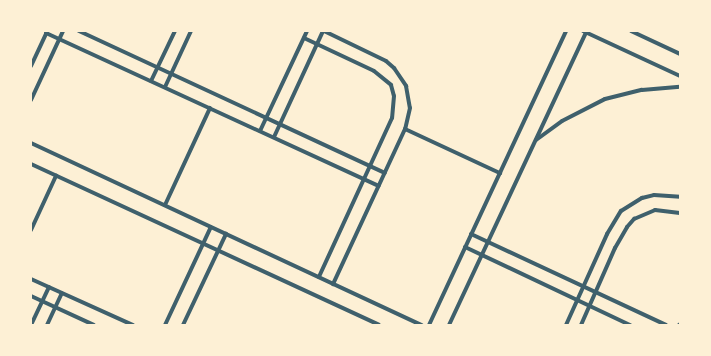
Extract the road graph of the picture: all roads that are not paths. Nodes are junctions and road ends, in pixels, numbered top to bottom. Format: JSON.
{"nodes":[{"id":1,"x":63,"y":31,"type":"edge"},
{"id":2,"x":79,"y":31,"type":"edge"},
{"id":3,"x":175,"y":31,"type":"edge"},
{"id":4,"x":191,"y":31,"type":"edge"},
{"id":5,"x":307,"y":31,"type":"edge"},
{"id":6,"x":324,"y":31,"type":"edge"},
{"id":7,"x":566,"y":31,"type":"edge"},
{"id":8,"x":631,"y":31,"type":"edge"},
{"id":9,"x":47,"y":32,"type":"edge"},
{"id":10,"x":586,"y":32,"type":"edge"},
{"id":11,"x":304,"y":38,"type":"junction"},
{"id":12,"x":59,"y":39,"type":"junction"},
{"id":13,"x":317,"y":44,"type":"junction"},
{"id":14,"x":680,"y":54,"type":"edge"},
{"id":15,"x":31,"y":66,"type":"edge"},
{"id":16,"x":158,"y":68,"type":"junction"},
{"id":17,"x":171,"y":74,"type":"junction"},
{"id":18,"x":680,"y":76,"type":"edge"},
{"id":19,"x":152,"y":81,"type":"junction"},
{"id":20,"x":165,"y":87,"type":"junction"},
{"id":21,"x":680,"y":87,"type":"edge"},
{"id":22,"x":31,"y":100,"type":"edge"},
{"id":23,"x":210,"y":108,"type":"junction"},
{"id":24,"x":266,"y":118,"type":"junction"},
{"id":25,"x":280,"y":124,"type":"junction"},
{"id":26,"x":405,"y":129,"type":"junction"},
{"id":27,"x":260,"y":131,"type":"junction"},
{"id":28,"x":274,"y":138,"type":"junction"},
{"id":29,"x":536,"y":140,"type":"junction"},
{"id":30,"x":31,"y":143,"type":"edge"},
{"id":31,"x":31,"y":164,"type":"edge"},
{"id":32,"x":370,"y":166,"type":"junction"},
{"id":33,"x":385,"y":173,"type":"junction"},
{"id":34,"x":500,"y":173,"type":"junction"},
{"id":35,"x":56,"y":176,"type":"junction"},
{"id":36,"x":364,"y":179,"type":"junction"},
{"id":37,"x":378,"y":186,"type":"junction"},
{"id":38,"x":680,"y":197,"type":"edge"},
{"id":39,"x":165,"y":205,"type":"junction"},
{"id":40,"x":680,"y":213,"type":"edge"},
{"id":41,"x":211,"y":227,"type":"junction"},
{"id":42,"x":31,"y":230,"type":"edge"},
{"id":43,"x":226,"y":234,"type":"junction"},
{"id":44,"x":472,"y":234,"type":"junction"},
{"id":45,"x":488,"y":242,"type":"junction"},
{"id":46,"x":203,"y":244,"type":"junction"},
{"id":47,"x":465,"y":247,"type":"junction"},
{"id":48,"x":218,"y":251,"type":"junction"},
{"id":49,"x":482,"y":255,"type":"junction"},
{"id":50,"x":319,"y":277,"type":"junction"},
{"id":51,"x":31,"y":279,"type":"edge"},
{"id":52,"x":333,"y":284,"type":"junction"},
{"id":53,"x":584,"y":286,"type":"junction"},
{"id":54,"x":49,"y":287,"type":"junction"},
{"id":55,"x":596,"y":292,"type":"junction"},
{"id":56,"x":62,"y":293,"type":"junction"},
{"id":57,"x":31,"y":296,"type":"edge"},
{"id":58,"x":578,"y":300,"type":"junction"},
{"id":59,"x":42,"y":301,"type":"junction"},
{"id":60,"x":590,"y":306,"type":"junction"},
{"id":61,"x":55,"y":307,"type":"junction"},
{"id":62,"x":31,"y":325,"type":"edge"},
{"id":63,"x":47,"y":325,"type":"edge"},
{"id":64,"x":94,"y":325,"type":"edge"},
{"id":65,"x":133,"y":325,"type":"edge"},
{"id":66,"x":165,"y":325,"type":"edge"},
{"id":67,"x":184,"y":325,"type":"edge"},
{"id":68,"x":378,"y":325,"type":"edge"},
{"id":69,"x":422,"y":325,"type":"edge"},
{"id":70,"x":429,"y":325,"type":"edge"},
{"id":71,"x":449,"y":325,"type":"edge"},
{"id":72,"x":566,"y":325,"type":"edge"},
{"id":73,"x":581,"y":325,"type":"edge"},
{"id":74,"x":630,"y":325,"type":"edge"},
{"id":75,"x":666,"y":325,"type":"edge"}],
"edges":[{"from":1,"to":12,"type":"street"},
{"from":2,"to":16,"type":"street"},
{"from":3,"to":16,"type":"street"},
{"from":4,"to":17,"type":"street"},
{"from":5,"to":11,"type":"street"},
{"from":6,"to":13,"type":"street"},
{"from":6,"to":26,"type":"street"},
{"from":7,"to":34,"type":"street"},
{"from":8,"to":14,"type":"street"},
{"from":9,"to":12,"type":"street"},
{"from":9,"to":15,"type":"street"},
{"from":10,"to":18,"type":"street"},
{"from":10,"to":29,"type":"street"},
{"from":11,"to":13,"type":"street"},
{"from":11,"to":24,"type":"street"},
{"from":12,"to":19,"type":"street"},
{"from":12,"to":22,"type":"street"},
{"from":13,"to":25,"type":"street"},
{"from":13,"to":32,"type":"street"},
{"from":16,"to":17,"type":"street"},
{"from":16,"to":19,"type":"street"},
{"from":17,"to":20,"type":"street"},
{"from":17,"to":24,"type":"street"},
{"from":19,"to":20,"type":"street"},
{"from":20,"to":23,"type":"street"},
{"from":21,"to":29,"type":"street"},
{"from":23,"to":27,"type":"street"},
{"from":23,"to":39,"type":"street"},
{"from":24,"to":25,"type":"street"},
{"from":24,"to":27,"type":"street"},
{"from":25,"to":28,"type":"street"},
{"from":25,"to":32,"type":"street"},
{"from":26,"to":33,"type":"street"},
{"from":26,"to":34,"type":"street"},
{"from":27,"to":28,"type":"street"},
{"from":28,"to":36,"type":"street"},
{"from":29,"to":45,"type":"street"},
{"from":30,"to":39,"type":"street"},
{"from":31,"to":35,"type":"street"},
{"from":32,"to":33,"type":"street"},
{"from":32,"to":36,"type":"street"},
{"from":33,"to":37,"type":"street"},
{"from":34,"to":44,"type":"street"},
{"from":35,"to":42,"type":"street"},
{"from":35,"to":46,"type":"street"},
{"from":36,"to":37,"type":"street"},
{"from":36,"to":50,"type":"street"},
{"from":37,"to":52,"type":"street"},
{"from":38,"to":53,"type":"street"},
{"from":39,"to":41,"type":"street"},
{"from":40,"to":55,"type":"street"},
{"from":41,"to":43,"type":"street"},
{"from":41,"to":46,"type":"street"},
{"from":43,"to":48,"type":"street"},
{"from":43,"to":50,"type":"street"},
{"from":44,"to":45,"type":"street"},
{"from":44,"to":47,"type":"street"},
{"from":45,"to":49,"type":"street"},
{"from":45,"to":53,"type":"street"},
{"from":46,"to":48,"type":"street"},
{"from":46,"to":66,"type":"street"},
{"from":47,"to":49,"type":"street"},
{"from":47,"to":70,"type":"street"},
{"from":48,"to":67,"type":"street"},
{"from":48,"to":68,"type":"street"},
{"from":49,"to":58,"type":"street"},
{"from":49,"to":71,"type":"street"},
{"from":50,"to":52,"type":"street"},
{"from":51,"to":54,"type":"street"},
{"from":52,"to":69,"type":"street"},
{"from":53,"to":55,"type":"street"},
{"from":53,"to":58,"type":"street"},
{"from":54,"to":56,"type":"street"},
{"from":54,"to":59,"type":"street"},
{"from":55,"to":60,"type":"street"},
{"from":55,"to":75,"type":"street"},
{"from":56,"to":61,"type":"street"},
{"from":56,"to":65,"type":"street"},
{"from":57,"to":59,"type":"street"},
{"from":58,"to":60,"type":"street"},
{"from":58,"to":72,"type":"street"},
{"from":59,"to":61,"type":"street"},
{"from":59,"to":62,"type":"street"},
{"from":60,"to":73,"type":"street"},
{"from":60,"to":74,"type":"street"},
{"from":61,"to":63,"type":"street"},
{"from":61,"to":64,"type":"street"}]}
